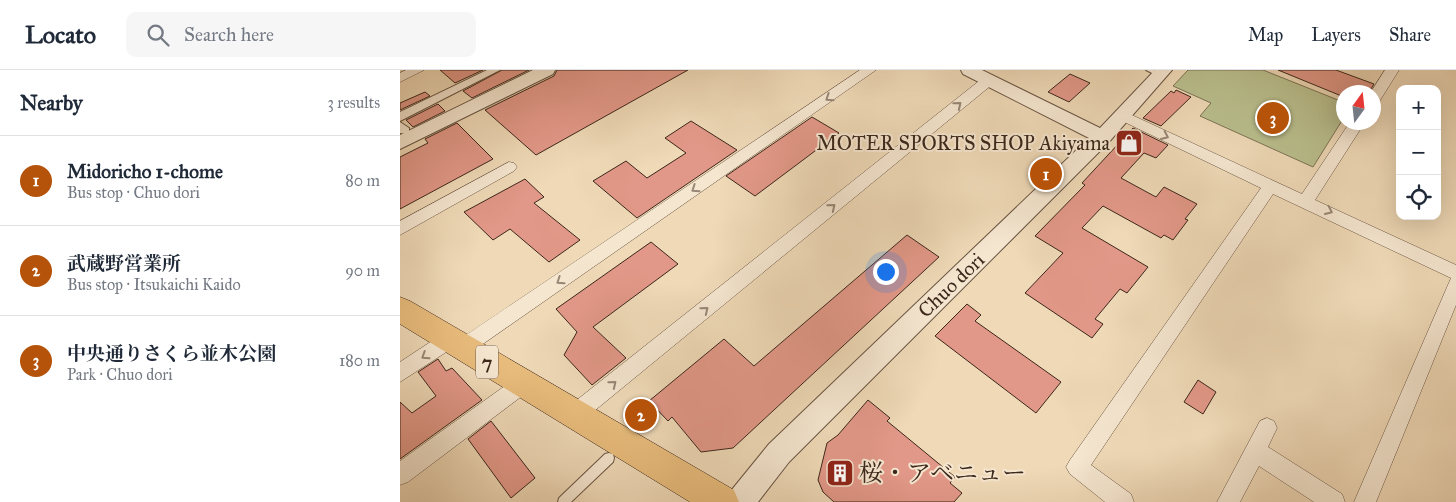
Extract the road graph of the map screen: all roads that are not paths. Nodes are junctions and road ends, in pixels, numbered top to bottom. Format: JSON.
{"nodes":[{"id":1,"x":418,"y":70,"type":"edge"},
{"id":2,"x":495,"y":70,"type":"edge"},
{"id":3,"x":547,"y":70,"type":"edge"},
{"id":4,"x":869,"y":70,"type":"edge"},
{"id":5,"x":969,"y":70,"type":"edge"},
{"id":6,"x":1392,"y":70,"type":"edge"},
{"id":7,"x":1158,"y":72,"type":"edge"},
{"id":8,"x":400,"y":78,"type":"edge"},
{"id":9,"x":989,"y":80,"type":"junction"},
{"id":10,"x":1381,"y":88,"type":"edge"},
{"id":11,"x":1121,"y":115,"type":"junction"},
{"id":12,"x":400,"y":116,"type":"edge"},
{"id":13,"x":1353,"y":130,"type":"edge"},
{"id":14,"x":402,"y":133,"type":"edge"},
{"id":15,"x":1102,"y":136,"type":"junction"},
{"id":16,"x":509,"y":168,"type":"dead end"},
{"id":17,"x":1271,"y":185,"type":"junction"},
{"id":18,"x":1306,"y":201,"type":"junction"},
{"id":19,"x":400,"y":230,"type":"edge"},
{"id":20,"x":1456,"y":273,"type":"edge"},
{"id":21,"x":1456,"y":284,"type":"edge"},
{"id":22,"x":400,"y":309,"type":"edge"},
{"id":23,"x":457,"y":343,"type":"junction"},
{"id":24,"x":400,"y":372,"type":"edge"},
{"id":25,"x":523,"y":384,"type":"junction"},
{"id":26,"x":575,"y":414,"type":"junction"},
{"id":27,"x":1267,"y":428,"type":"dead end"},
{"id":28,"x":1255,"y":451,"type":"junction"},
{"id":29,"x":609,"y":458,"type":"dead end"},
{"id":30,"x":400,"y":474,"type":"edge"},
{"id":31,"x":563,"y":502,"type":"edge"},
{"id":32,"x":722,"y":502,"type":"edge"},
{"id":33,"x":740,"y":502,"type":"edge"},
{"id":34,"x":1123,"y":502,"type":"edge"},
{"id":35,"x":1228,"y":502,"type":"edge"},
{"id":36,"x":1334,"y":502,"type":"edge"},
{"id":37,"x":1365,"y":502,"type":"edge"}],
"edges":[{"from":1,"to":8,"type":"street"},
{"from":2,"to":12,"type":"street"},
{"from":3,"to":14,"type":"street"},
{"from":4,"to":23,"type":"street","one_way":true},
{"from":5,"to":9,"type":"street"},
{"from":6,"to":10,"type":"street"},
{"from":7,"to":11,"type":"street","name":"Chuo dori"},
{"from":9,"to":15,"type":"street"},
{"from":26,"to":9,"type":"street","one_way":true},
{"from":11,"to":15,"type":"street","name":"Chuo dori"},
{"from":11,"to":17,"type":"street","one_way":true},
{"from":13,"to":18,"type":"street"},
{"from":15,"to":33,"type":"street","name":"Chuo dori"},
{"from":16,"to":19,"type":"street"},
{"from":17,"to":18,"type":"street"},
{"from":17,"to":34,"type":"street"},
{"from":18,"to":20,"type":"street","one_way":true},
{"from":21,"to":37,"type":"street"},
{"from":22,"to":23,"type":"main road","number":"7"},
{"from":23,"to":24,"type":"street","one_way":true},
{"from":23,"to":25,"type":"main road","number":"7"},
{"from":25,"to":26,"type":"main road","number":"7"},
{"from":25,"to":30,"type":"street"},
{"from":26,"to":32,"type":"main road","number":"7"},
{"from":27,"to":28,"type":"street"},
{"from":28,"to":35,"type":"street"},
{"from":28,"to":36,"type":"street"},
{"from":29,"to":31,"type":"lane"}]}
